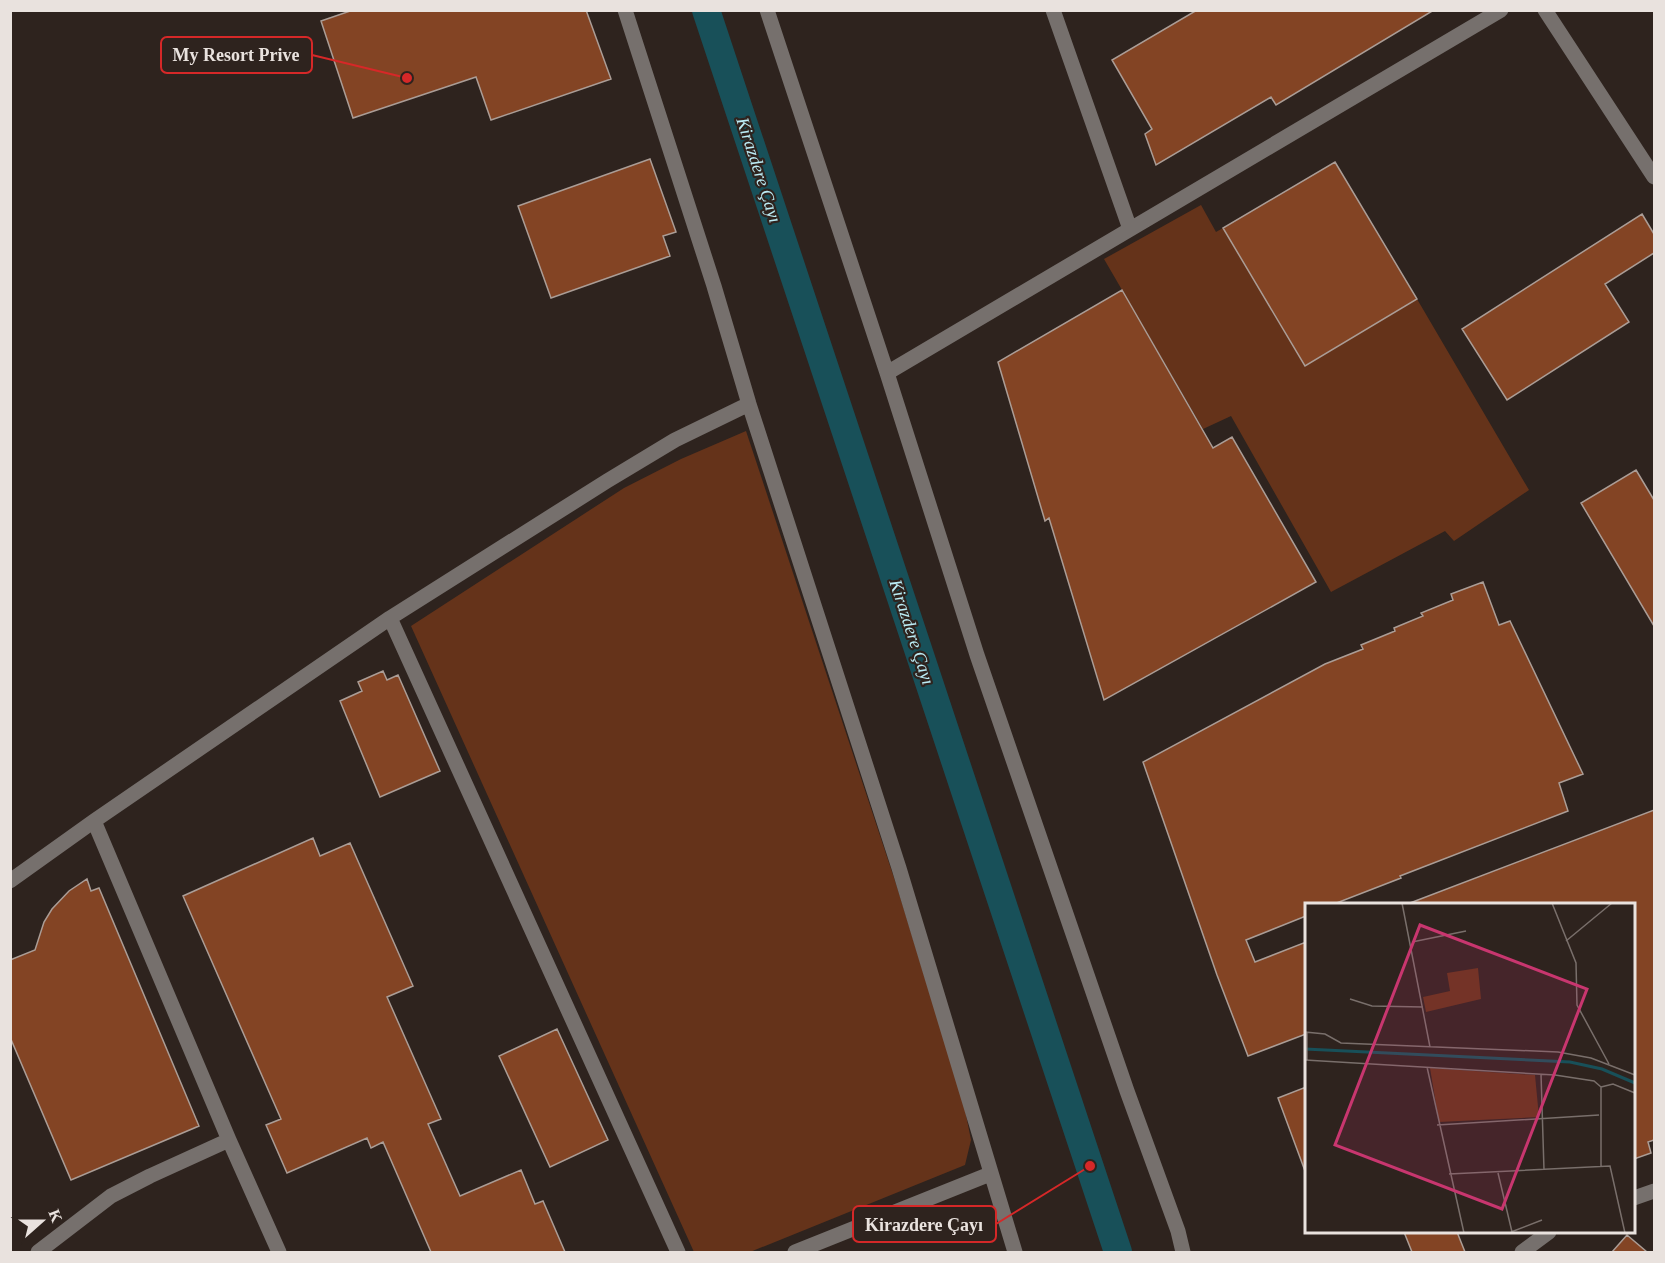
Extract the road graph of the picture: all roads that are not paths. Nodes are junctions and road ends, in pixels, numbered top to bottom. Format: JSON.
{"nodes":[{"id":1,"x":625,"y":10,"type":"edge"},
{"id":2,"x":767,"y":10,"type":"edge"},
{"id":3,"x":1053,"y":10,"type":"edge"},
{"id":4,"x":1501,"y":10,"type":"edge"},
{"id":5,"x":1545,"y":10,"type":"edge"},
{"id":6,"x":1654,"y":177,"type":"edge"},
{"id":7,"x":1130,"y":229,"type":"junction"},
{"id":8,"x":887,"y":373,"type":"junction"},
{"id":9,"x":749,"y":404,"type":"junction"},
{"id":10,"x":390,"y":618,"type":"junction"},
{"id":11,"x":94,"y":821,"type":"junction"},
{"id":12,"x":10,"y":881,"type":"edge"},
{"id":13,"x":229,"y":1140,"type":"junction"},
{"id":14,"x":990,"y":1174,"type":"junction"},
{"id":15,"x":1654,"y":1191,"type":"edge"},
{"id":16,"x":1635,"y":1198,"type":"edge"},
{"id":17,"x":1548,"y":1233,"type":"edge"},
{"id":18,"x":38,"y":1252,"type":"edge"},
{"id":19,"x":279,"y":1252,"type":"edge"},
{"id":20,"x":678,"y":1252,"type":"edge"},
{"id":21,"x":795,"y":1252,"type":"edge"},
{"id":22,"x":1015,"y":1252,"type":"edge"},
{"id":23,"x":1183,"y":1252,"type":"edge"},
{"id":24,"x":1522,"y":1252,"type":"edge"}],
"edges":[{"from":1,"to":9,"type":"street"},
{"from":2,"to":8,"type":"street"},
{"from":3,"to":7,"type":"street"},
{"from":4,"to":7,"type":"street"},
{"from":5,"to":6,"type":"street"},
{"from":7,"to":8,"type":"street"},
{"from":8,"to":23,"type":"street"},
{"from":9,"to":10,"type":"street"},
{"from":9,"to":14,"type":"street"},
{"from":10,"to":11,"type":"street"},
{"from":10,"to":20,"type":"street"},
{"from":11,"to":12,"type":"street"},
{"from":11,"to":13,"type":"street"},
{"from":13,"to":18,"type":"street"},
{"from":13,"to":19,"type":"street"},
{"from":14,"to":21,"type":"street"},
{"from":14,"to":22,"type":"street"},
{"from":15,"to":16,"type":"street"},
{"from":17,"to":24,"type":"street"}]}
